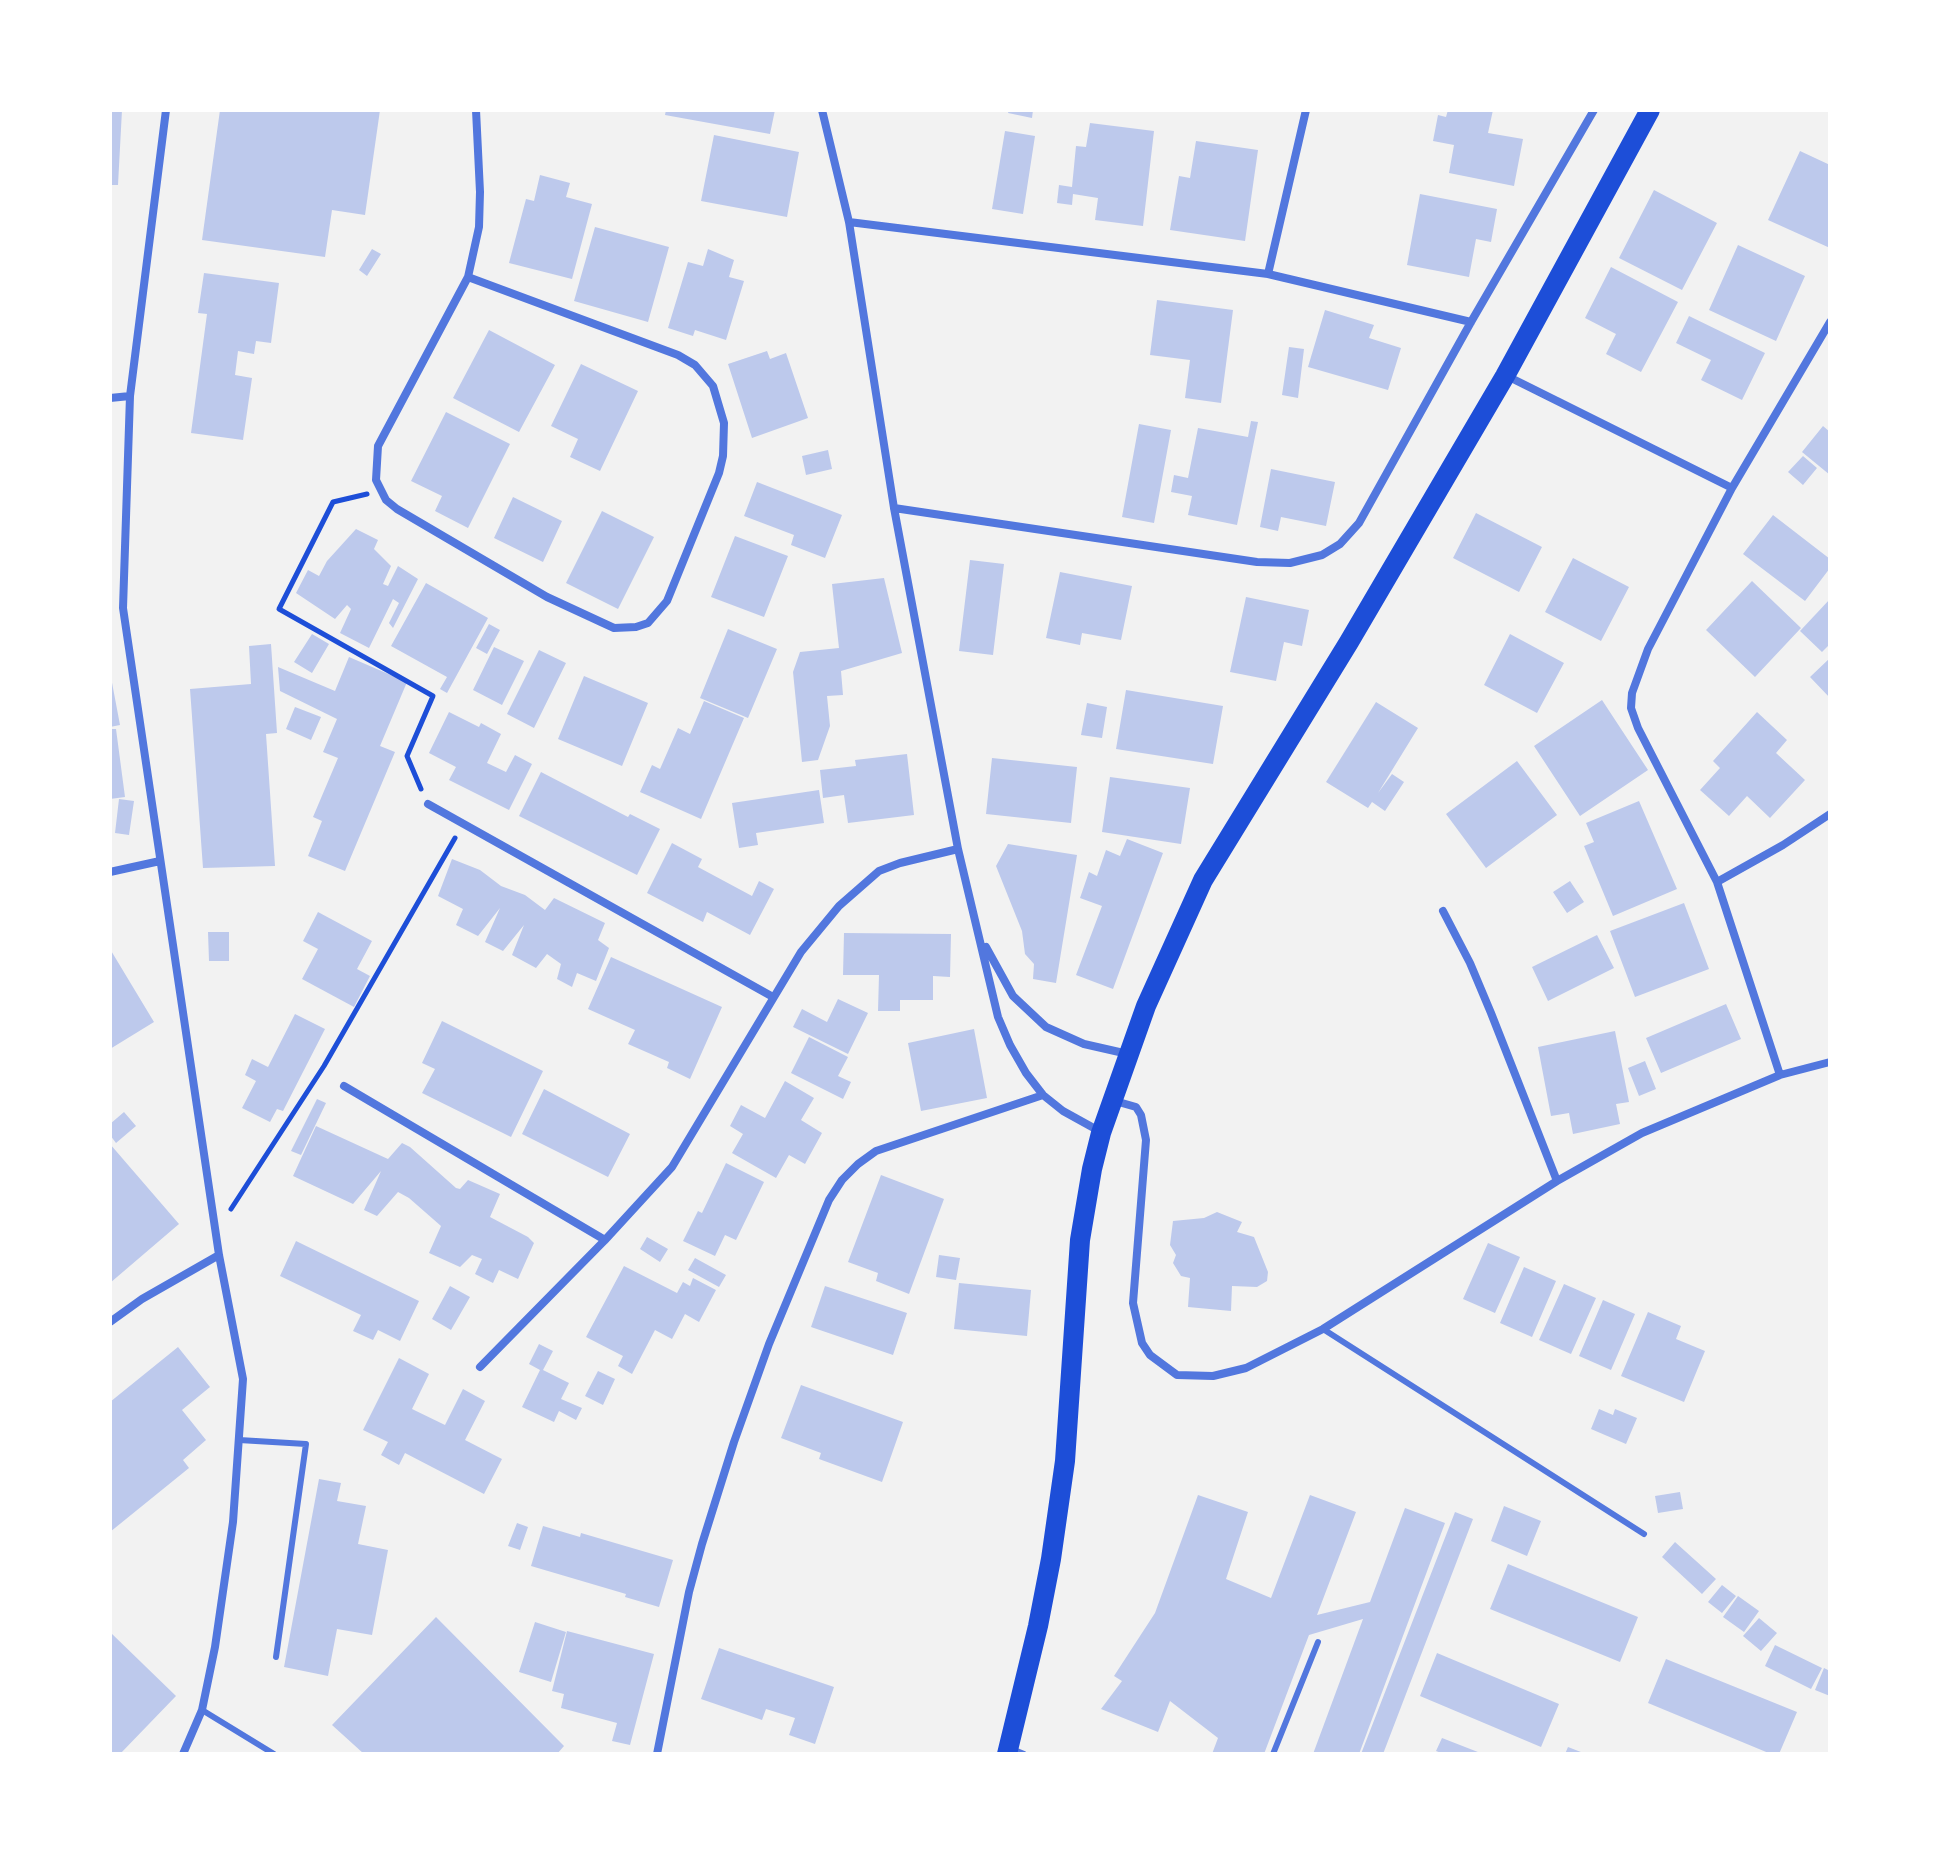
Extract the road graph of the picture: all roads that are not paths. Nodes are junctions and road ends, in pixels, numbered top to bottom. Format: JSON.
{"nodes":[{"id":1,"x":166,"y":110,"type":"edge"},
{"id":2,"x":476,"y":110,"type":"edge"},
{"id":3,"x":822,"y":110,"type":"edge"},
{"id":4,"x":1306,"y":110,"type":"edge"},
{"id":5,"x":1594,"y":110,"type":"edge"},
{"id":6,"x":1650,"y":110,"type":"edge"},
{"id":7,"x":849,"y":222,"type":"junction"},
{"id":8,"x":1268,"y":274,"type":"junction"},
{"id":9,"x":468,"y":277,"type":"junction"},
{"id":10,"x":1471,"y":322,"type":"junction"},
{"id":11,"x":1830,"y":322,"type":"edge"},
{"id":12,"x":1505,"y":376,"type":"junction"},
{"id":13,"x":130,"y":396,"type":"junction"},
{"id":14,"x":110,"y":398,"type":"edge"},
{"id":15,"x":1732,"y":488,"type":"junction"},
{"id":16,"x":894,"y":508,"type":"junction"},
{"id":17,"x":428,"y":804,"type":"road end"},
{"id":18,"x":1830,"y":814,"type":"edge"},
{"id":19,"x":958,"y":849,"type":"junction"},
{"id":20,"x":160,"y":861,"type":"junction"},
{"id":21,"x":110,"y":872,"type":"edge"},
{"id":22,"x":1717,"y":882,"type":"junction"},
{"id":23,"x":1443,"y":911,"type":"dead end"},
{"id":24,"x":981,"y":939,"type":"junction"},
{"id":25,"x":773,"y":997,"type":"junction"},
{"id":26,"x":1128,"y":1054,"type":"junction"},
{"id":27,"x":1830,"y":1062,"type":"edge"},
{"id":28,"x":1780,"y":1075,"type":"junction"},
{"id":29,"x":344,"y":1086,"type":"dead end"},
{"id":30,"x":1043,"y":1095,"type":"junction"},
{"id":31,"x":1112,"y":1101,"type":"junction"},
{"id":32,"x":1101,"y":1133,"type":"junction"},
{"id":33,"x":1557,"y":1181,"type":"junction"},
{"id":34,"x":605,"y":1240,"type":"junction"},
{"id":35,"x":219,"y":1255,"type":"junction"},
{"id":36,"x":110,"y":1322,"type":"edge"},
{"id":37,"x":1323,"y":1329,"type":"junction"},
{"id":38,"x":480,"y":1367,"type":"dead end"},
{"id":39,"x":239,"y":1440,"type":"junction"},
{"id":40,"x":1644,"y":1534,"type":"dead end"},
{"id":41,"x":1318,"y":1642,"type":"dead end"},
{"id":42,"x":276,"y":1657,"type":"dead end"},
{"id":43,"x":202,"y":1710,"type":"junction"},
{"id":44,"x":1013,"y":1752,"type":"edge"},
{"id":45,"x":183,"y":1754,"type":"edge"},
{"id":46,"x":274,"y":1754,"type":"edge"},
{"id":47,"x":657,"y":1754,"type":"edge"},
{"id":48,"x":1273,"y":1754,"type":"edge"}],
"edges":[{"from":1,"to":13,"type":"street"},
{"from":2,"to":9,"type":"street"},
{"from":3,"to":7,"type":"street"},
{"from":4,"to":8,"type":"street"},
{"from":5,"to":10,"type":"street"},
{"from":6,"to":12,"type":"main road"},
{"from":7,"to":8,"type":"street"},
{"from":7,"to":16,"type":"street"},
{"from":8,"to":10,"type":"street"},
{"from":9,"to":9,"type":"street"},
{"from":10,"to":16,"type":"street"},
{"from":11,"to":15,"type":"street"},
{"from":12,"to":15,"type":"street"},
{"from":12,"to":26,"type":"main road"},
{"from":13,"to":14,"type":"street"},
{"from":13,"to":20,"type":"street"},
{"from":15,"to":22,"type":"street"},
{"from":16,"to":19,"type":"street"},
{"from":17,"to":25,"type":"street"},
{"from":18,"to":22,"type":"street"},
{"from":19,"to":24,"type":"street"},
{"from":19,"to":25,"type":"street"},
{"from":20,"to":21,"type":"street"},
{"from":20,"to":35,"type":"street"},
{"from":22,"to":28,"type":"street"},
{"from":23,"to":33,"type":"street"},
{"from":24,"to":26,"type":"street"},
{"from":24,"to":30,"type":"street"},
{"from":25,"to":34,"type":"street"},
{"from":26,"to":31,"type":"main road"},
{"from":27,"to":28,"type":"street"},
{"from":28,"to":33,"type":"street"},
{"from":29,"to":34,"type":"street"},
{"from":30,"to":32,"type":"street"},
{"from":30,"to":47,"type":"street"},
{"from":31,"to":32,"type":"main road"},
{"from":31,"to":37,"type":"street"},
{"from":32,"to":44,"type":"main road"},
{"from":33,"to":37,"type":"street"},
{"from":34,"to":38,"type":"street"},
{"from":35,"to":36,"type":"street"},
{"from":35,"to":39,"type":"street"},
{"from":37,"to":40,"type":"lane"},
{"from":39,"to":42,"type":"lane"},
{"from":39,"to":43,"type":"street"},
{"from":41,"to":48,"type":"lane"},
{"from":43,"to":45,"type":"street"},
{"from":43,"to":46,"type":"lane"}]}
